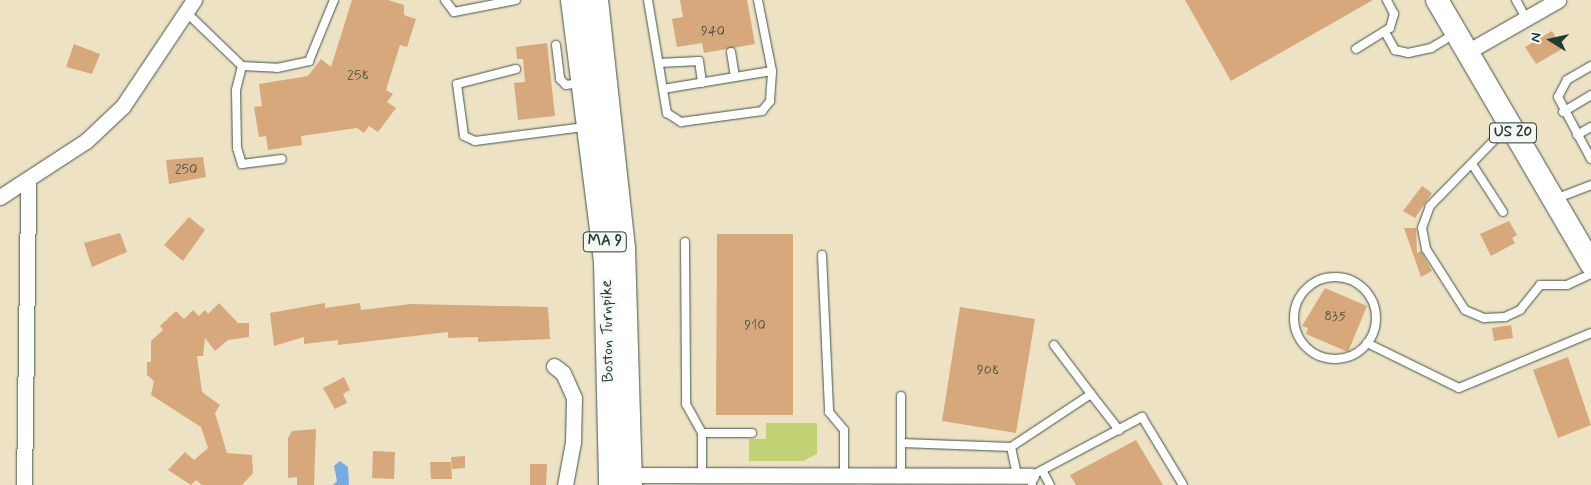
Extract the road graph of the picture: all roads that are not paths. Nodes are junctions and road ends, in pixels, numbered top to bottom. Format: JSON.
{"nodes":[{"id":1,"x":334,"y":0,"type":"edge"},
{"id":2,"x":445,"y":0,"type":"edge"},
{"id":3,"x":516,"y":0,"type":"edge"},
{"id":4,"x":573,"y":0,"type":"edge"},
{"id":5,"x":596,"y":0,"type":"edge"},
{"id":6,"x":648,"y":0,"type":"edge"},
{"id":7,"x":758,"y":0,"type":"edge"},
{"id":8,"x":1387,"y":0,"type":"edge"},
{"id":9,"x":1437,"y":0,"type":"edge"},
{"id":10,"x":1516,"y":0,"type":"edge"},
{"id":11,"x":1558,"y":0,"type":"edge"},
{"id":12,"x":190,"y":6,"type":"edge"},
{"id":13,"x":1526,"y":18,"type":"junction"},
{"id":14,"x":1385,"y":32,"type":"junction"},
{"id":15,"x":1462,"y":43,"type":"junction"},
{"id":16,"x":556,"y":45,"type":"dead end"},
{"id":17,"x":1356,"y":49,"type":"dead end"},
{"id":18,"x":731,"y":52,"type":"dead end"},
{"id":19,"x":659,"y":63,"type":"junction"},
{"id":20,"x":242,"y":66,"type":"junction"},
{"id":21,"x":1591,"y":66,"type":"edge"},
{"id":22,"x":516,"y":69,"type":"dead end"},
{"id":23,"x":772,"y":71,"type":"junction"},
{"id":24,"x":735,"y":77,"type":"junction"},
{"id":25,"x":586,"y":82,"type":"junction"},
{"id":26,"x":702,"y":83,"type":"junction"},
{"id":27,"x":663,"y":89,"type":"junction"},
{"id":28,"x":1591,"y":95,"type":"edge"},
{"id":29,"x":1563,"y":112,"type":"junction"},
{"id":30,"x":592,"y":126,"type":"junction"},
{"id":31,"x":1508,"y":126,"type":"junction"},
{"id":32,"x":1591,"y":127,"type":"edge"},
{"id":33,"x":1577,"y":135,"type":"junction"},
{"id":34,"x":282,"y":159,"type":"dead end"},
{"id":35,"x":1591,"y":159,"type":"edge"},
{"id":36,"x":1472,"y":164,"type":"junction"},
{"id":37,"x":28,"y":181,"type":"junction"},
{"id":38,"x":1591,"y":185,"type":"edge"},
{"id":39,"x":0,"y":196,"type":"edge"},
{"id":40,"x":1553,"y":200,"type":"junction"},
{"id":41,"x":1503,"y":212,"type":"dead end"},
{"id":42,"x":685,"y":242,"type":"dead end"},
{"id":43,"x":822,"y":255,"type":"dead end"},
{"id":44,"x":1591,"y":264,"type":"edge"},
{"id":45,"x":1591,"y":274,"type":"edge"},
{"id":46,"x":1591,"y":332,"type":"edge"},
{"id":47,"x":1367,"y":343,"type":"junction"},
{"id":48,"x":1054,"y":345,"type":"dead end"},
{"id":49,"x":554,"y":366,"type":"dead end"},
{"id":50,"x":1091,"y":394,"type":"junction"},
{"id":51,"x":901,"y":396,"type":"dead end"},
{"id":52,"x":1119,"y":430,"type":"junction"},
{"id":53,"x":702,"y":433,"type":"junction"},
{"id":54,"x":752,"y":433,"type":"dead end"},
{"id":55,"x":901,"y":443,"type":"junction"},
{"id":56,"x":1011,"y":447,"type":"junction"},
{"id":57,"x":702,"y":476,"type":"junction"},
{"id":58,"x":844,"y":476,"type":"junction"},
{"id":59,"x":1031,"y":477,"type":"edge"},
{"id":60,"x":911,"y":479,"type":"edge"},
{"id":61,"x":828,"y":481,"type":"edge"},
{"id":62,"x":1000,"y":481,"type":"edge"},
{"id":63,"x":624,"y":482,"type":"edge"},
{"id":64,"x":24,"y":485,"type":"edge"},
{"id":65,"x":565,"y":485,"type":"edge"},
{"id":66,"x":1050,"y":485,"type":"edge"},
{"id":67,"x":1183,"y":485,"type":"edge"}],
"edges":[{"from":1,"to":20,"type":"lane"},
{"from":2,"to":3,"type":"lane"},
{"from":4,"to":25,"type":"highway","name":"Boston Turnpike","number":"MA 9"},
{"from":5,"to":63,"type":"highway","name":"Boston Turnpike","number":"MA 9"},
{"from":6,"to":19,"type":"lane"},
{"from":7,"to":23,"type":"lane"},
{"from":8,"to":14,"type":"lane"},
{"from":9,"to":15,"type":"main road","number":"US 20"},
{"from":10,"to":13,"type":"lane"},
{"from":11,"to":13,"type":"street"},
{"from":12,"to":20,"type":"lane"},
{"from":12,"to":37,"type":"street"},
{"from":13,"to":15,"type":"street"},
{"from":14,"to":15,"type":"lane"},
{"from":14,"to":17,"type":"lane"},
{"from":15,"to":31,"type":"main road","number":"US 20"},
{"from":16,"to":25,"type":"lane"},
{"from":18,"to":24,"type":"lane"},
{"from":19,"to":26,"type":"lane"},
{"from":19,"to":27,"type":"lane"},
{"from":20,"to":34,"type":"lane"},
{"from":21,"to":29,"type":"lane"},
{"from":22,"to":30,"type":"lane"},
{"from":23,"to":24,"type":"lane"},
{"from":23,"to":27,"type":"lane"},
{"from":24,"to":26,"type":"lane"},
{"from":25,"to":30,"type":"highway","name":"Boston Turnpike","number":"MA 9"},
{"from":26,"to":27,"type":"lane"},
{"from":28,"to":29,"type":"lane"},
{"from":29,"to":33,"type":"lane"},
{"from":30,"to":63,"type":"highway","name":"Boston Turnpike","number":"MA 9"},
{"from":31,"to":36,"type":"lane"},
{"from":31,"to":40,"type":"main road","number":"US 20"},
{"from":32,"to":33,"type":"lane"},
{"from":33,"to":35,"type":"lane"},
{"from":36,"to":41,"type":"lane"},
{"from":36,"to":45,"type":"lane"},
{"from":37,"to":39,"type":"street"},
{"from":37,"to":64,"type":"street"},
{"from":38,"to":40,"type":"lane"},
{"from":40,"to":44,"type":"main road","number":"US 20"},
{"from":42,"to":53,"type":"lane"},
{"from":43,"to":58,"type":"lane"},
{"from":46,"to":47,"type":"lane"},
{"from":47,"to":47,"type":"lane"},
{"from":48,"to":50,"type":"lane"},
{"from":49,"to":65,"type":"street"},
{"from":50,"to":52,"type":"lane"},
{"from":50,"to":56,"type":"lane"},
{"from":51,"to":55,"type":"lane"},
{"from":52,"to":59,"type":"lane"},
{"from":52,"to":67,"type":"lane"},
{"from":53,"to":54,"type":"lane"},
{"from":53,"to":57,"type":"lane"},
{"from":55,"to":56,"type":"lane"},
{"from":55,"to":60,"type":"lane"},
{"from":56,"to":59,"type":"lane"},
{"from":57,"to":61,"type":"street"},
{"from":57,"to":63,"type":"street"},
{"from":58,"to":60,"type":"street"},
{"from":58,"to":61,"type":"street"},
{"from":59,"to":62,"type":"street"},
{"from":59,"to":66,"type":"lane"},
{"from":60,"to":62,"type":"street"}]}
